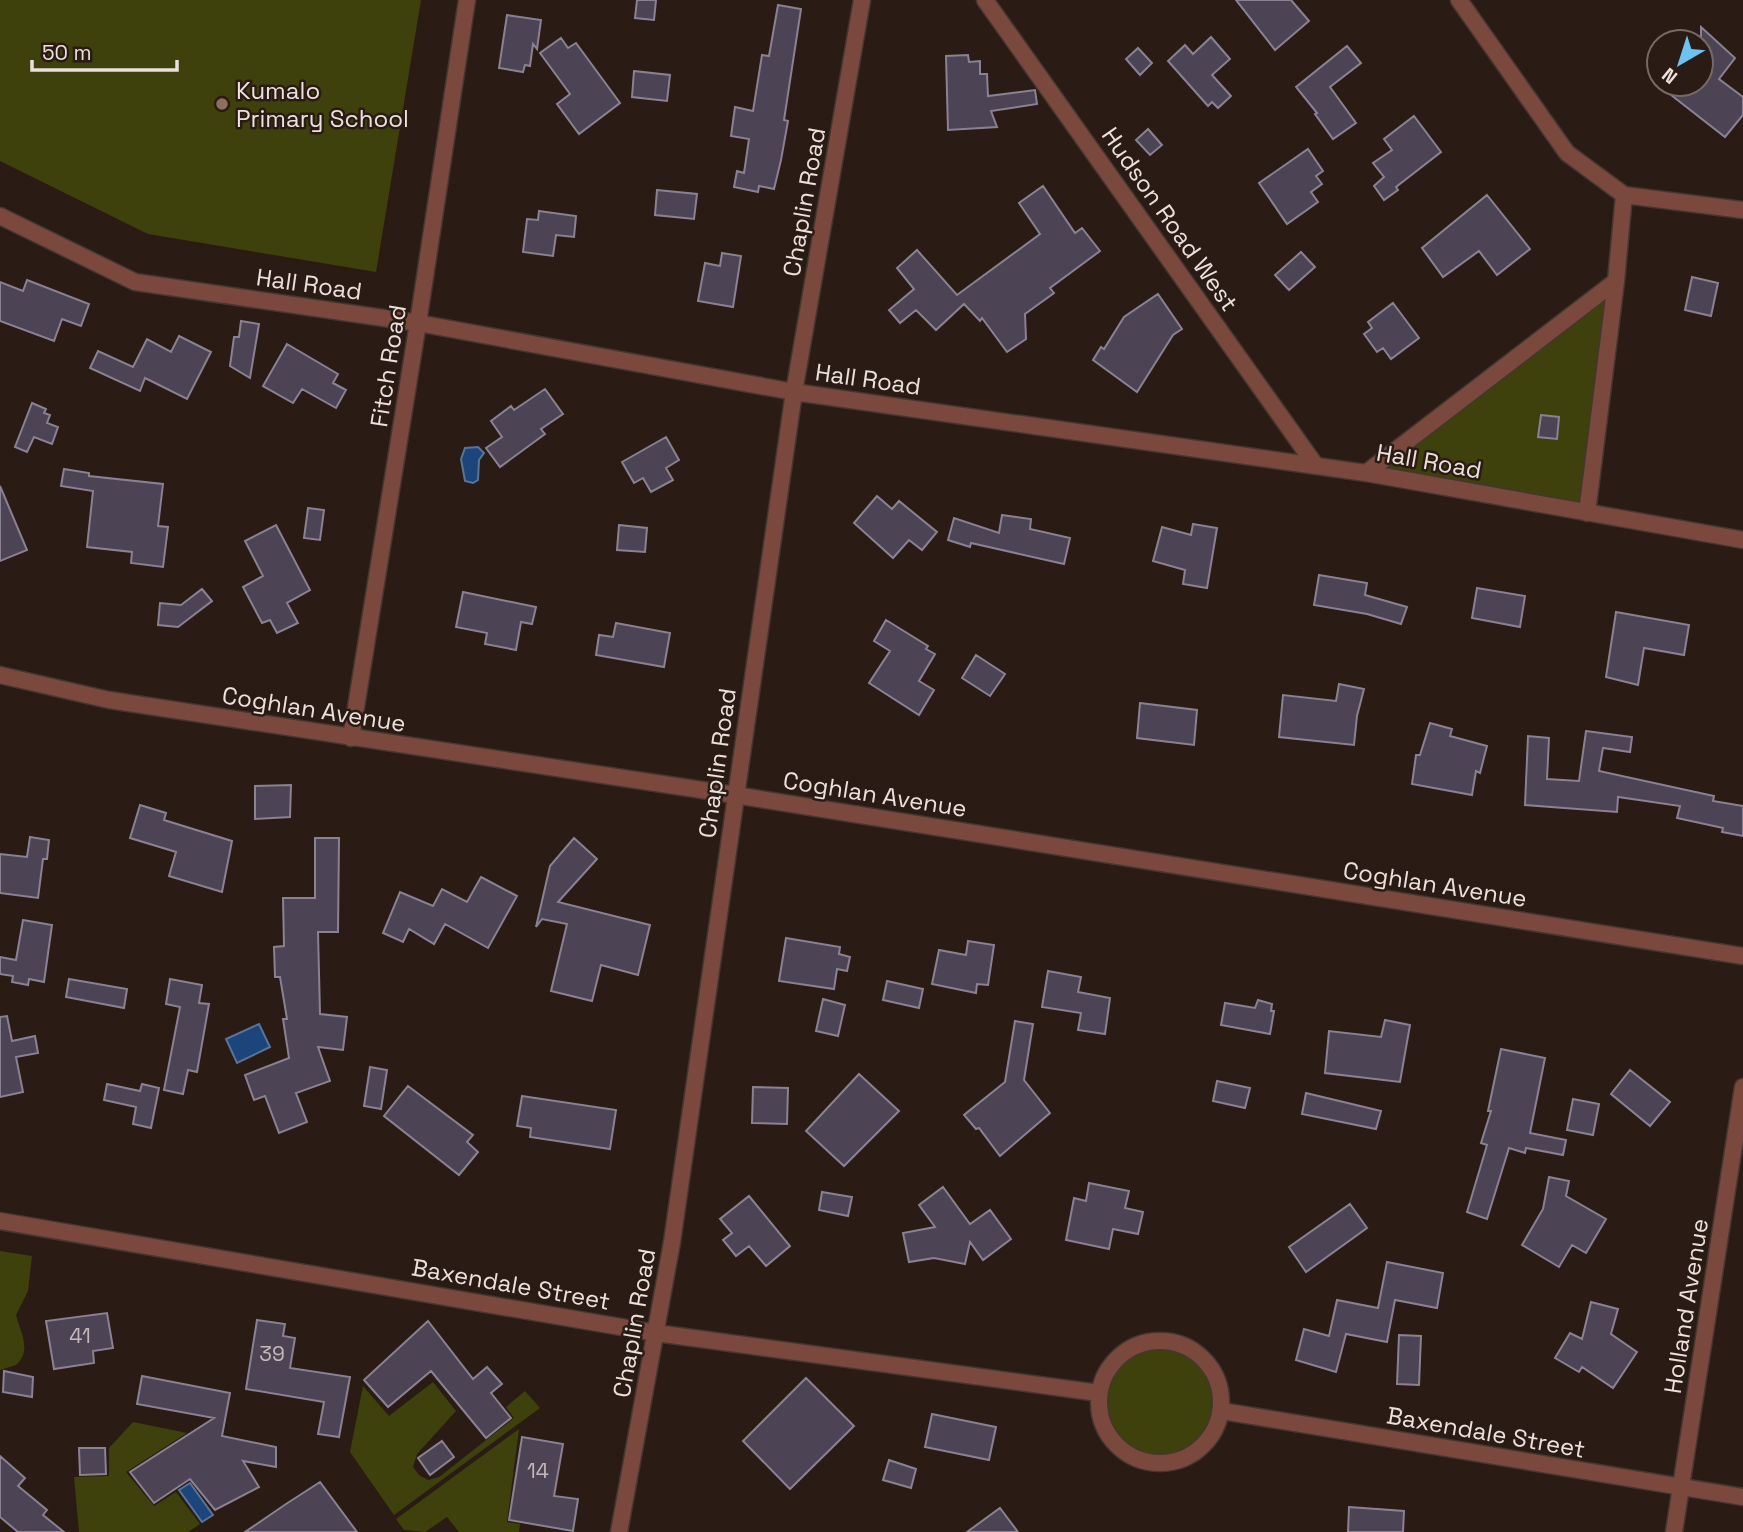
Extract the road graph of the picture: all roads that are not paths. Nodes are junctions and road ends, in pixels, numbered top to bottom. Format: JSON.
{"nodes":[{"id":1,"x":467,"y":0,"type":"edge"},
{"id":2,"x":862,"y":0,"type":"edge"},
{"id":3,"x":985,"y":0,"type":"edge"},
{"id":4,"x":1459,"y":0,"type":"edge"},
{"id":5,"x":1624,"y":195,"type":"junction"},
{"id":6,"x":1743,"y":209,"type":"edge"},
{"id":7,"x":0,"y":216,"type":"edge"},
{"id":8,"x":1616,"y":281,"type":"junction"},
{"id":9,"x":418,"y":323,"type":"junction"},
{"id":10,"x":794,"y":392,"type":"junction"},
{"id":11,"x":1316,"y":466,"type":"junction"},
{"id":12,"x":1366,"y":473,"type":"junction"},
{"id":13,"x":1587,"y":513,"type":"junction"},
{"id":14,"x":1743,"y":540,"type":"edge"},
{"id":15,"x":0,"y":676,"type":"edge"},
{"id":16,"x":351,"y":738,"type":"junction"},
{"id":17,"x":735,"y":795,"type":"junction"},
{"id":18,"x":1743,"y":956,"type":"edge"},
{"id":19,"x":1743,"y":1087,"type":"edge"},
{"id":20,"x":0,"y":1221,"type":"edge"},
{"id":21,"x":656,"y":1333,"type":"junction"},
{"id":22,"x":1099,"y":1393,"type":"junction"},
{"id":23,"x":1222,"y":1411,"type":"junction"},
{"id":24,"x":1681,"y":1488,"type":"junction"},
{"id":25,"x":1743,"y":1497,"type":"edge"},
{"id":26,"x":618,"y":1532,"type":"edge"},
{"id":27,"x":1674,"y":1532,"type":"edge"}],
"edges":[{"from":1,"to":9,"type":"street","name":"Fitch Road"},
{"from":2,"to":10,"type":"street","name":"Chaplin Road"},
{"from":3,"to":11,"type":"street","name":"Hudson Road West"},
{"from":4,"to":5,"type":"street"},
{"from":5,"to":6,"type":"street"},
{"from":5,"to":8,"type":"street"},
{"from":7,"to":9,"type":"street","name":"Hall Road"},
{"from":8,"to":12,"type":"street"},
{"from":8,"to":13,"type":"street"},
{"from":9,"to":10,"type":"street","name":"Hall Road"},
{"from":9,"to":16,"type":"street","name":"Fitch Road"},
{"from":10,"to":11,"type":"street","name":"Hall Road"},
{"from":10,"to":17,"type":"street","name":"Chaplin Road"},
{"from":11,"to":12,"type":"street","name":"Hall Road"},
{"from":12,"to":13,"type":"street","name":"Hall Road"},
{"from":13,"to":14,"type":"street","name":"Hall Road"},
{"from":15,"to":16,"type":"street","name":"Coghlan Avenue"},
{"from":16,"to":17,"type":"street","name":"Coghlan Avenue"},
{"from":17,"to":18,"type":"street","name":"Coghlan Avenue"},
{"from":17,"to":21,"type":"street","name":"Chaplin Road"},
{"from":19,"to":24,"type":"street","name":"Holland Avenue"},
{"from":20,"to":21,"type":"street","name":"Baxendale Street"},
{"from":21,"to":22,"type":"street","name":"Baxendale Street"},
{"from":21,"to":26,"type":"street","name":"Chaplin Road"},
{"from":22,"to":23,"type":"street"},
{"from":22,"to":23,"type":"street"},
{"from":23,"to":24,"type":"street","name":"Baxendale Street"},
{"from":24,"to":25,"type":"street","name":"Baxendale Street"},
{"from":24,"to":27,"type":"street","name":"Holland Avenue"}]}
